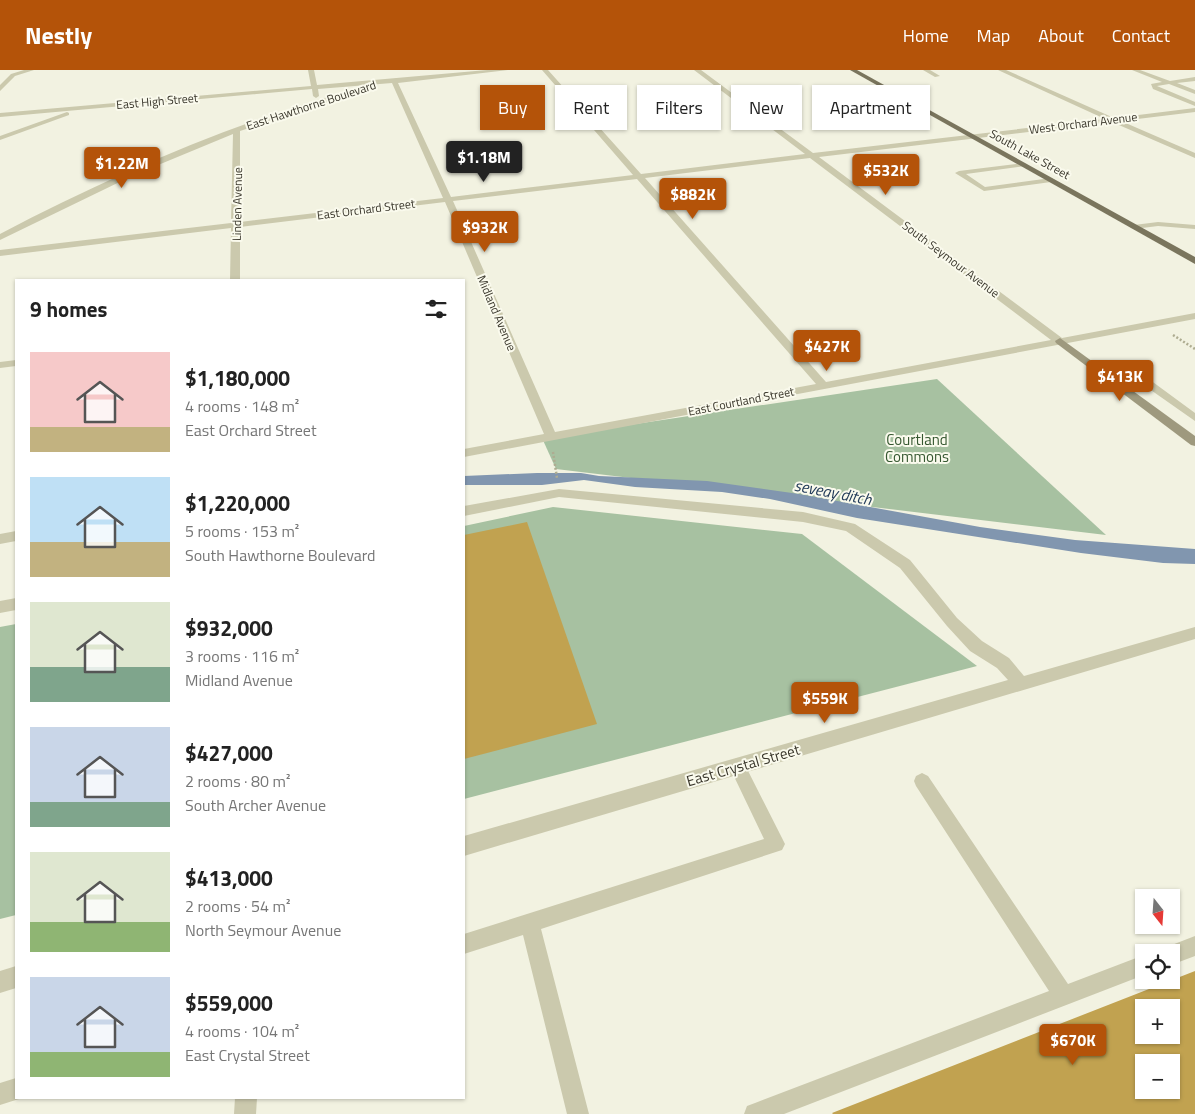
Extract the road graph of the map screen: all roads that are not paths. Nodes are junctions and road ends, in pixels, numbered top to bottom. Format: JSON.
{"nodes":[{"id":1,"x":31,"y":70,"type":"edge"},
{"id":2,"x":311,"y":70,"type":"edge"},
{"id":3,"x":505,"y":70,"type":"edge"},
{"id":4,"x":545,"y":70,"type":"edge"},
{"id":5,"x":697,"y":70,"type":"edge"},
{"id":6,"x":853,"y":70,"type":"edge"},
{"id":7,"x":926,"y":70,"type":"edge"},
{"id":8,"x":1000,"y":70,"type":"edge"},
{"id":9,"x":1135,"y":70,"type":"edge"},
{"id":10,"x":937,"y":76,"type":"dead end"},
{"id":11,"x":1195,"y":79,"type":"edge"},
{"id":12,"x":394,"y":80,"type":"junction"},
{"id":13,"x":1167,"y":82,"type":"junction"},
{"id":14,"x":314,"y":87,"type":"junction"},
{"id":15,"x":0,"y":89,"type":"edge"},
{"id":16,"x":1195,"y":92,"type":"edge"},
{"id":17,"x":320,"y":101,"type":"junction"},
{"id":18,"x":1195,"y":104,"type":"edge"},
{"id":19,"x":77,"y":108,"type":"junction"},
{"id":20,"x":1195,"y":110,"type":"edge"},
{"id":21,"x":0,"y":115,"type":"edge"},
{"id":22,"x":1112,"y":120,"type":"junction"},
{"id":23,"x":237,"y":129,"type":"junction"},
{"id":24,"x":971,"y":136,"type":"junction"},
{"id":25,"x":0,"y":138,"type":"edge"},
{"id":26,"x":812,"y":155,"type":"junction"},
{"id":27,"x":1195,"y":156,"type":"edge"},
{"id":28,"x":1024,"y":166,"type":"junction"},
{"id":29,"x":638,"y":176,"type":"junction"},
{"id":30,"x":1051,"y":180,"type":"junction"},
{"id":31,"x":448,"y":199,"type":"junction"},
{"id":32,"x":236,"y":224,"type":"junction"},
{"id":33,"x":1134,"y":227,"type":"junction"},
{"id":34,"x":1195,"y":227,"type":"edge"},
{"id":35,"x":0,"y":237,"type":"edge"},
{"id":36,"x":0,"y":253,"type":"edge"},
{"id":37,"x":1195,"y":261,"type":"edge"},
{"id":38,"x":235,"y":279,"type":"edge"},
{"id":39,"x":1195,"y":316,"type":"edge"},
{"id":40,"x":1060,"y":341,"type":"junction"},
{"id":41,"x":15,"y":363,"type":"edge"},
{"id":42,"x":0,"y":365,"type":"edge"},
{"id":43,"x":1098,"y":369,"type":"junction"},
{"id":44,"x":824,"y":386,"type":"junction"},
{"id":45,"x":1195,"y":418,"type":"edge"},
{"id":46,"x":1195,"y":425,"type":"edge"},
{"id":47,"x":1184,"y":434,"type":"junction"},
{"id":48,"x":550,"y":436,"type":"junction"},
{"id":49,"x":1195,"y":442,"type":"edge"},
{"id":50,"x":465,"y":453,"type":"edge"},
{"id":51,"x":465,"y":511,"type":"edge"},
{"id":52,"x":15,"y":536,"type":"edge"},
{"id":53,"x":0,"y":539,"type":"edge"},
{"id":54,"x":15,"y":604,"type":"edge"},
{"id":55,"x":0,"y":607,"type":"edge"},
{"id":56,"x":1195,"y":633,"type":"edge"},
{"id":57,"x":1020,"y":683,"type":"junction"},
{"id":58,"x":738,"y":766,"type":"junction"},
{"id":59,"x":922,"y":781,"type":"dead end"},
{"id":60,"x":465,"y":846,"type":"edge"},
{"id":61,"x":530,"y":923,"type":"junction"},
{"id":62,"x":465,"y":944,"type":"edge"},
{"id":63,"x":1195,"y":946,"type":"edge"},
{"id":64,"x":1180,"y":952,"type":"edge"},
{"id":65,"x":1135,"y":968,"type":"edge"},
{"id":66,"x":15,"y":977,"type":"edge"},
{"id":67,"x":0,"y":982,"type":"edge"},
{"id":68,"x":1064,"y":996,"type":"junction"},
{"id":69,"x":15,"y":1089,"type":"edge"},
{"id":70,"x":0,"y":1094,"type":"edge"},
{"id":71,"x":246,"y":1099,"type":"edge"},
{"id":72,"x":245,"y":1114,"type":"edge"},
{"id":73,"x":578,"y":1114,"type":"edge"},
{"id":74,"x":755,"y":1114,"type":"edge"}],
"edges":[{"from":1,"to":15,"type":"street"},
{"from":2,"to":14,"type":"street"},
{"from":3,"to":12,"type":"street","name":"East Hawthorne Boulevard"},
{"from":4,"to":29,"type":"street"},
{"from":5,"to":26,"type":"street","name":"South Seymour Avenue"},
{"from":6,"to":24,"type":"main road","name":"South Lake Street"},
{"from":7,"to":10,"type":"lane"},
{"from":8,"to":22,"type":"street"},
{"from":9,"to":13,"type":"lane"},
{"from":11,"to":13,"type":"lane"},
{"from":12,"to":14,"type":"street","name":"East High Street"},
{"from":12,"to":17,"type":"street","name":"East Hawthorne Boulevard"},
{"from":12,"to":31,"type":"street","name":"Midland Avenue"},
{"from":13,"to":16,"type":"lane"},
{"from":13,"to":18,"type":"lane"},
{"from":14,"to":17,"type":"street"},
{"from":14,"to":19,"type":"street","name":"East High Street"},
{"from":17,"to":23,"type":"street","name":"East Hawthorne Boulevard"},
{"from":19,"to":21,"type":"street","name":"East High Street"},
{"from":19,"to":25,"type":"street"},
{"from":20,"to":22,"type":"street","name":"West Orchard Avenue"},
{"from":22,"to":24,"type":"street","name":"West Orchard Avenue"},
{"from":22,"to":27,"type":"street"},
{"from":23,"to":32,"type":"street","name":"Linden Avenue"},
{"from":23,"to":35,"type":"street","name":"East Hawthorne Boulevard"},
{"from":24,"to":26,"type":"street","name":"East Orchard Street"},
{"from":24,"to":28,"type":"main road","name":"South Lake Street"},
{"from":26,"to":29,"type":"street","name":"East Orchard Street"},
{"from":26,"to":40,"type":"street","name":"South Seymour Avenue"},
{"from":28,"to":30,"type":"main road","name":"South Lake Street"},
{"from":28,"to":30,"type":"lane"},
{"from":29,"to":31,"type":"street","name":"East Orchard Street"},
{"from":29,"to":44,"type":"street"},
{"from":30,"to":33,"type":"main road","name":"South Lake Street"},
{"from":31,"to":32,"type":"street","name":"East Orchard Street"},
{"from":31,"to":48,"type":"street","name":"Midland Avenue"},
{"from":32,"to":36,"type":"street","name":"East Orchard Street"},
{"from":32,"to":38,"type":"street","name":"Linden Avenue"},
{"from":33,"to":34,"type":"lane"},
{"from":33,"to":37,"type":"main road","name":"South Lake Street"},
{"from":39,"to":40,"type":"street","name":"East Courtland Street"},
{"from":40,"to":43,"type":"street"},
{"from":40,"to":44,"type":"street","name":"East Courtland Street"},
{"from":41,"to":42,"type":"street"},
{"from":43,"to":45,"type":"lane"},
{"from":43,"to":47,"type":"street"},
{"from":44,"to":48,"type":"street","name":"East Courtland Street"},
{"from":46,"to":47,"type":"lane"},
{"from":47,"to":49,"type":"street"},
{"from":48,"to":50,"type":"street","name":"East Courtland Street"},
{"from":51,"to":57,"type":"street"},
{"from":52,"to":53,"type":"street"},
{"from":54,"to":55,"type":"street"},
{"from":56,"to":57,"type":"street","name":"East Crystal Street"},
{"from":57,"to":58,"type":"street","name":"East Crystal Street"},
{"from":58,"to":60,"type":"street","name":"East Crystal Street"},
{"from":58,"to":61,"type":"lane"},
{"from":59,"to":68,"type":"lane"},
{"from":61,"to":62,"type":"lane"},
{"from":61,"to":73,"type":"lane"},
{"from":63,"to":64,"type":"lane"},
{"from":65,"to":68,"type":"lane"},
{"from":66,"to":67,"type":"street"},
{"from":68,"to":74,"type":"lane"},
{"from":69,"to":70,"type":"lane"},
{"from":71,"to":72,"type":"lane"}]}
